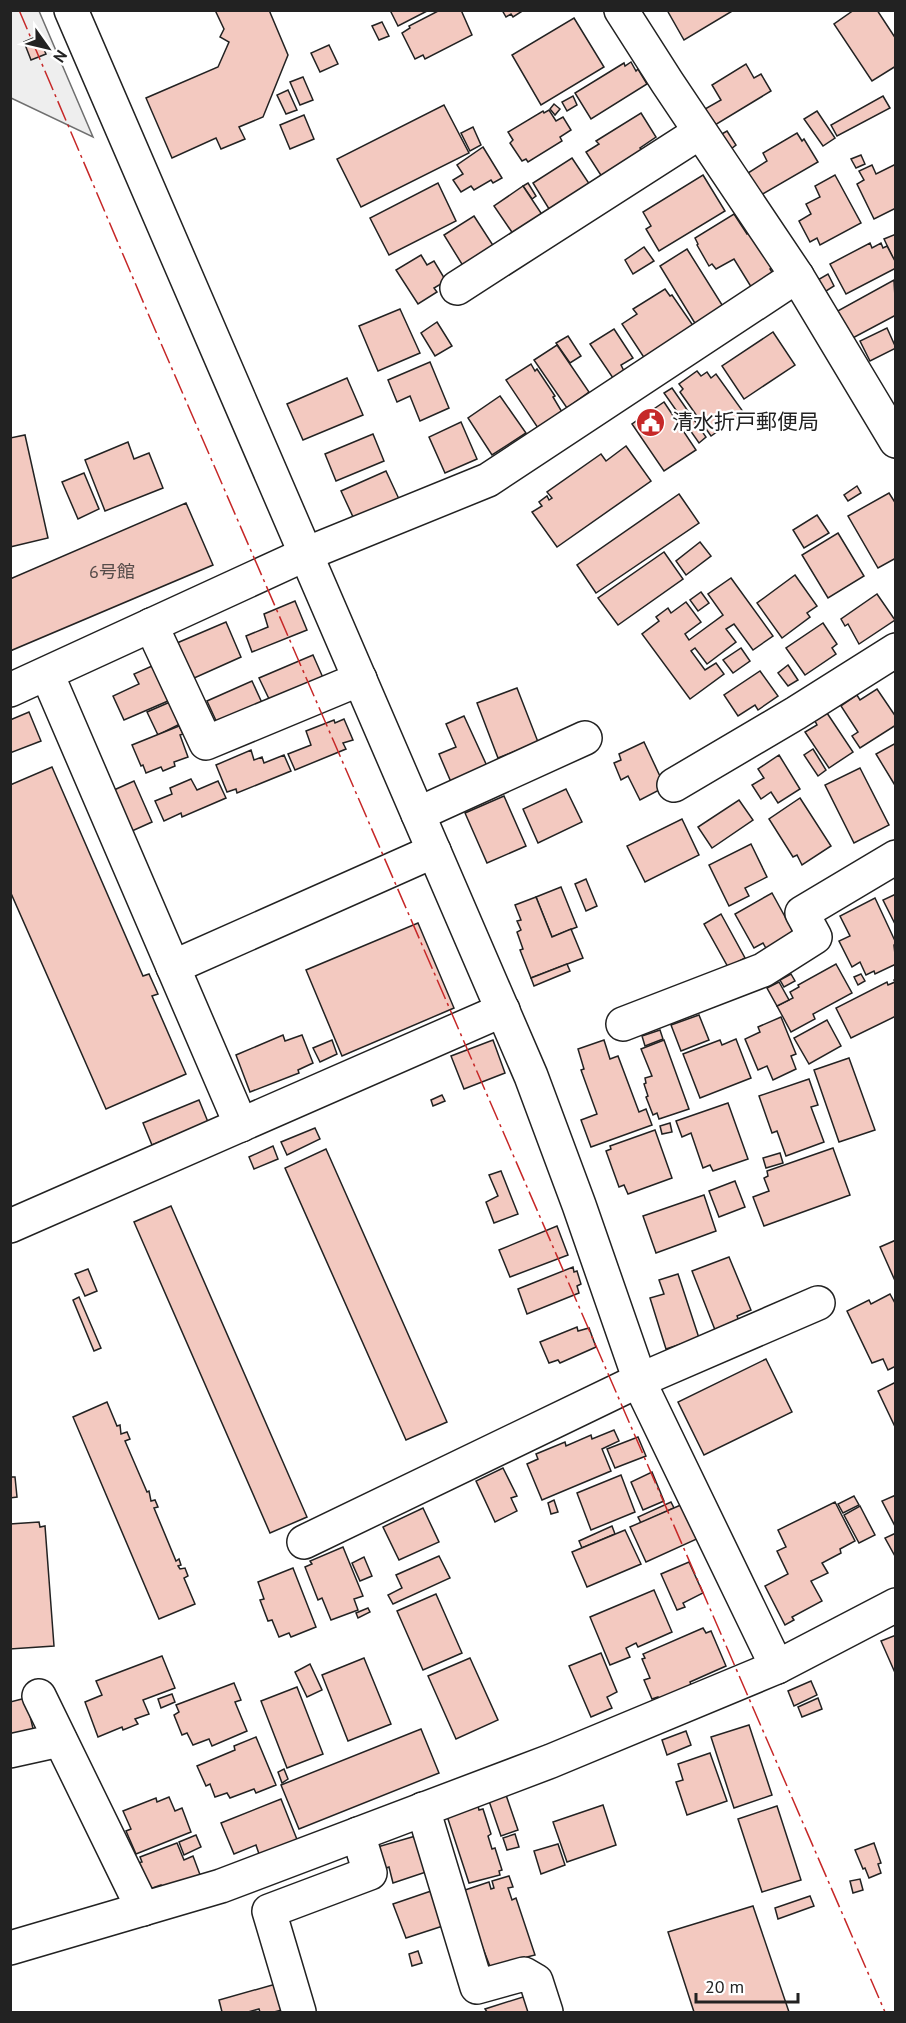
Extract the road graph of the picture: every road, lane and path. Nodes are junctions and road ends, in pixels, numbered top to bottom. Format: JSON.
{"nodes":[{"id":1,"x":71,"y":10,"type":"edge"},
{"id":2,"x":621,"y":10,"type":"edge"},
{"id":3,"x":700,"y":132,"type":"junction"},
{"id":4,"x":797,"y":276,"type":"junction"},
{"id":5,"x":458,"y":288,"type":"dead end"},
{"id":6,"x":894,"y":436,"type":"edge"},
{"id":7,"x":306,"y":554,"type":"junction"},
{"id":8,"x":150,"y":625,"type":"junction"},
{"id":9,"x":896,"y":650,"type":"edge"},
{"id":10,"x":47,"y":674,"type":"junction"},
{"id":11,"x":360,"y":679,"type":"junction"},
{"id":12,"x":10,"y":690,"type":"edge"},
{"id":13,"x":585,"y":738,"type":"dead end"},
{"id":14,"x":674,"y":785,"type":"dead end"},
{"id":15,"x":418,"y":814,"type":"junction"},
{"id":16,"x":434,"y":851,"type":"junction"},
{"id":17,"x":896,"y":857,"type":"edge"},
{"id":18,"x":173,"y":967,"type":"junction"},
{"id":19,"x":503,"y":1010,"type":"junction"},
{"id":20,"x":623,"y":1024,"type":"dead end"},
{"id":21,"x":241,"y":1125,"type":"junction"},
{"id":22,"x":10,"y":1227,"type":"edge"},
{"id":23,"x":818,"y":1303,"type":"dead end"},
{"id":24,"x":640,"y":1380,"type":"junction"},
{"id":25,"x":304,"y":1542,"type":"dead end"},
{"id":26,"x":896,"y":1605,"type":"edge"},
{"id":27,"x":777,"y":1667,"type":"junction"},
{"id":28,"x":39,"y":1696,"type":"dead end"},
{"id":29,"x":60,"y":1740,"type":"junction"},
{"id":30,"x":10,"y":1751,"type":"edge"},
{"id":31,"x":423,"y":1809,"type":"junction"},
{"id":32,"x":358,"y":1834,"type":"junction"},
{"id":33,"x":143,"y":1909,"type":"junction"},
{"id":34,"x":10,"y":1948,"type":"edge"},
{"id":35,"x":299,"y":2013,"type":"edge"},
{"id":36,"x":546,"y":2013,"type":"edge"}],
"edges":[{"from":1,"to":7,"type":"street"},
{"from":2,"to":3,"type":"street"},
{"from":3,"to":4,"type":"street"},
{"from":3,"to":5,"type":"street"},
{"from":4,"to":6,"type":"street"},
{"from":4,"to":7,"type":"street"},
{"from":7,"to":8,"type":"street"},
{"from":7,"to":11,"type":"street"},
{"from":8,"to":10,"type":"street"},
{"from":8,"to":11,"type":"street"},
{"from":9,"to":14,"type":"street"},
{"from":10,"to":12,"type":"street"},
{"from":10,"to":18,"type":"street"},
{"from":11,"to":15,"type":"street"},
{"from":13,"to":15,"type":"street"},
{"from":15,"to":16,"type":"street"},
{"from":16,"to":18,"type":"street"},
{"from":16,"to":19,"type":"street"},
{"from":17,"to":20,"type":"street"},
{"from":18,"to":21,"type":"street"},
{"from":19,"to":21,"type":"street"},
{"from":19,"to":24,"type":"street"},
{"from":21,"to":22,"type":"street"},
{"from":23,"to":24,"type":"street"},
{"from":24,"to":25,"type":"street"},
{"from":24,"to":27,"type":"street"},
{"from":26,"to":27,"type":"street"},
{"from":27,"to":31,"type":"street"},
{"from":28,"to":29,"type":"street"},
{"from":29,"to":30,"type":"street"},
{"from":29,"to":33,"type":"street"},
{"from":31,"to":32,"type":"street"},
{"from":31,"to":36,"type":"street"},
{"from":32,"to":33,"type":"street"},
{"from":32,"to":35,"type":"street"},
{"from":33,"to":34,"type":"street"}]}
